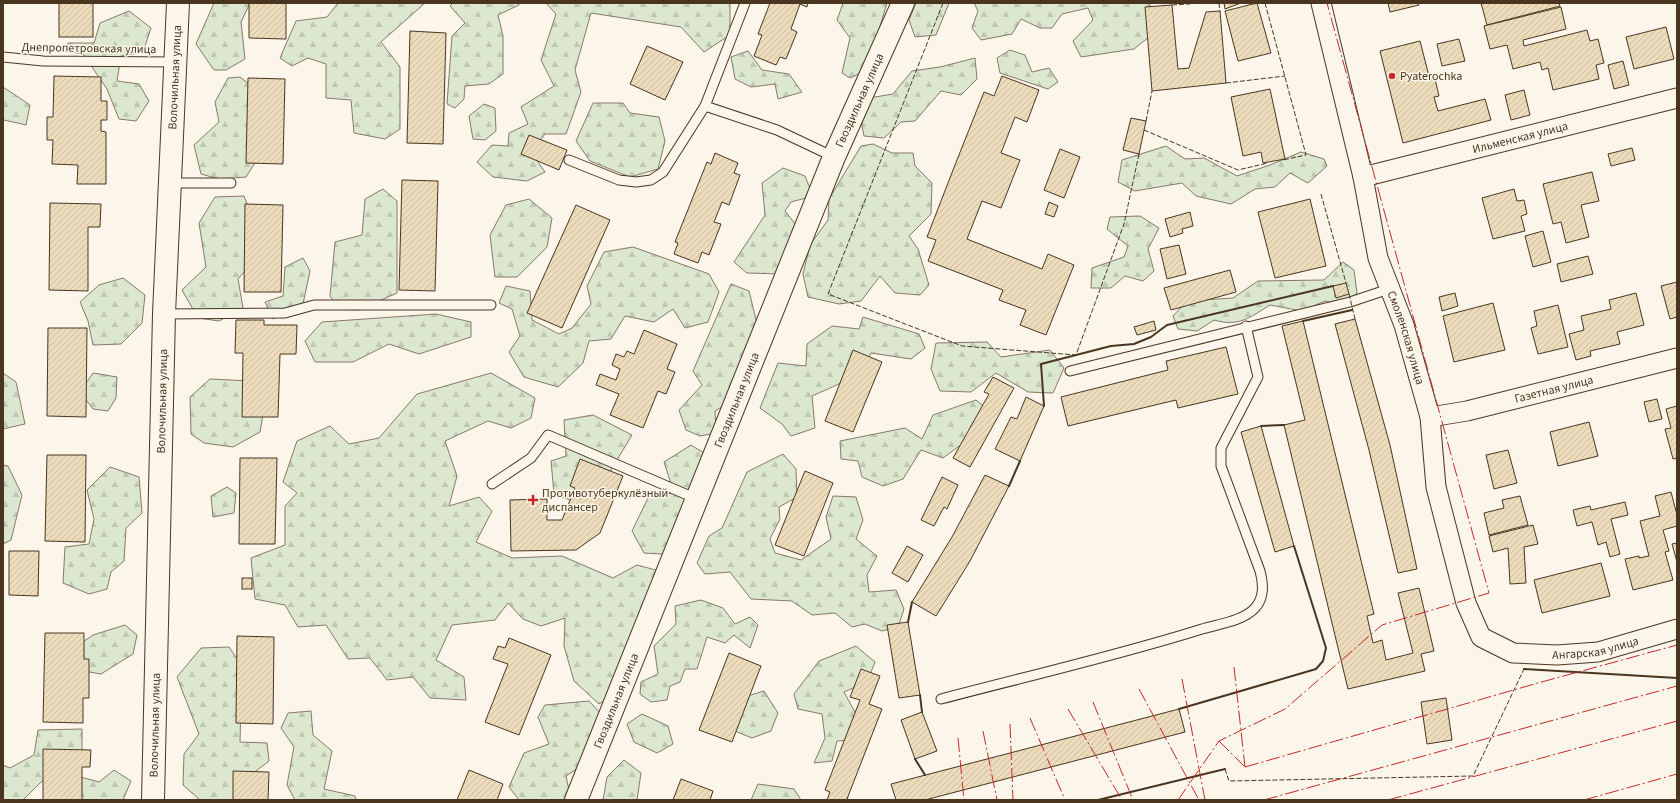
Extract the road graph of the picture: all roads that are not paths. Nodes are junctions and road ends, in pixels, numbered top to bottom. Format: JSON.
{"nodes":[{"id":1,"x":178,"y":3,"type":"edge"},
{"id":2,"x":745,"y":3,"type":"edge"},
{"id":3,"x":903,"y":3,"type":"edge"},
{"id":4,"x":1321,"y":3,"type":"edge"},
{"id":5,"x":3,"y":57,"type":"edge"},
{"id":6,"x":175,"y":62,"type":"junction"},
{"id":7,"x":1677,"y":98,"type":"edge"},
{"id":8,"x":706,"y":106,"type":"junction"},
{"id":9,"x":834,"y":157,"type":"junction"},
{"id":10,"x":569,"y":160,"type":"dead end"},
{"id":11,"x":1363,"y":177,"type":"junction"},
{"id":12,"x":170,"y":183,"type":"junction"},
{"id":13,"x":231,"y":183,"type":"dead end"},
{"id":14,"x":1389,"y":289,"type":"junction"},
{"id":15,"x":490,"y":305,"type":"dead end"},
{"id":16,"x":164,"y":314,"type":"junction"},
{"id":17,"x":1246,"y":326,"type":"junction"},
{"id":18,"x":1677,"y":358,"type":"edge"},
{"id":19,"x":1070,"y":371,"type":"dead end"},
{"id":20,"x":1430,"y":417,"type":"junction"},
{"id":21,"x":492,"y":484,"type":"dead end"},
{"id":22,"x":697,"y":499,"type":"junction"},
{"id":23,"x":1677,"y":629,"type":"edge"},
{"id":24,"x":1513,"y":653,"type":"joint"},
{"id":25,"x":941,"y":698,"type":"dead end"},
{"id":26,"x":153,"y":800,"type":"edge"},
{"id":27,"x":576,"y":800,"type":"edge"}],
"edges":[{"from":1,"to":6,"type":"street","name":"Волочильная улица"},
{"from":2,"to":8,"type":"lane"},
{"from":3,"to":9,"type":"street","name":"Гвоздильная улица"},
{"from":4,"to":11,"type":"street","name":"Смоленская улица"},
{"from":5,"to":6,"type":"lane","name":"Днепропетровская улица"},
{"from":6,"to":12,"type":"street","name":"Волочильная улица"},
{"from":7,"to":11,"type":"street","name":"Ильменская улица"},
{"from":8,"to":9,"type":"lane"},
{"from":8,"to":10,"type":"lane"},
{"from":9,"to":22,"type":"street","name":"Гвоздильная улица"},
{"from":11,"to":14,"type":"street","name":"Смоленская улица"},
{"from":12,"to":13,"type":"lane"},
{"from":12,"to":16,"type":"street","name":"Волочильная улица"},
{"from":14,"to":17,"type":"lane"},
{"from":14,"to":20,"type":"street","name":"Смоленская улица"},
{"from":15,"to":16,"type":"lane"},
{"from":16,"to":26,"type":"street","name":"Волочильная улица"},
{"from":17,"to":19,"type":"lane"},
{"from":17,"to":25,"type":"lane"},
{"from":18,"to":20,"type":"street","name":"Газетная улица"},
{"from":20,"to":24,"type":"street","name":"Смоленская улица"},
{"from":21,"to":22,"type":"lane"},
{"from":22,"to":27,"type":"street","name":"Гвоздильная улица"},
{"from":23,"to":24,"type":"street","name":"Ангарская улица"}]}
